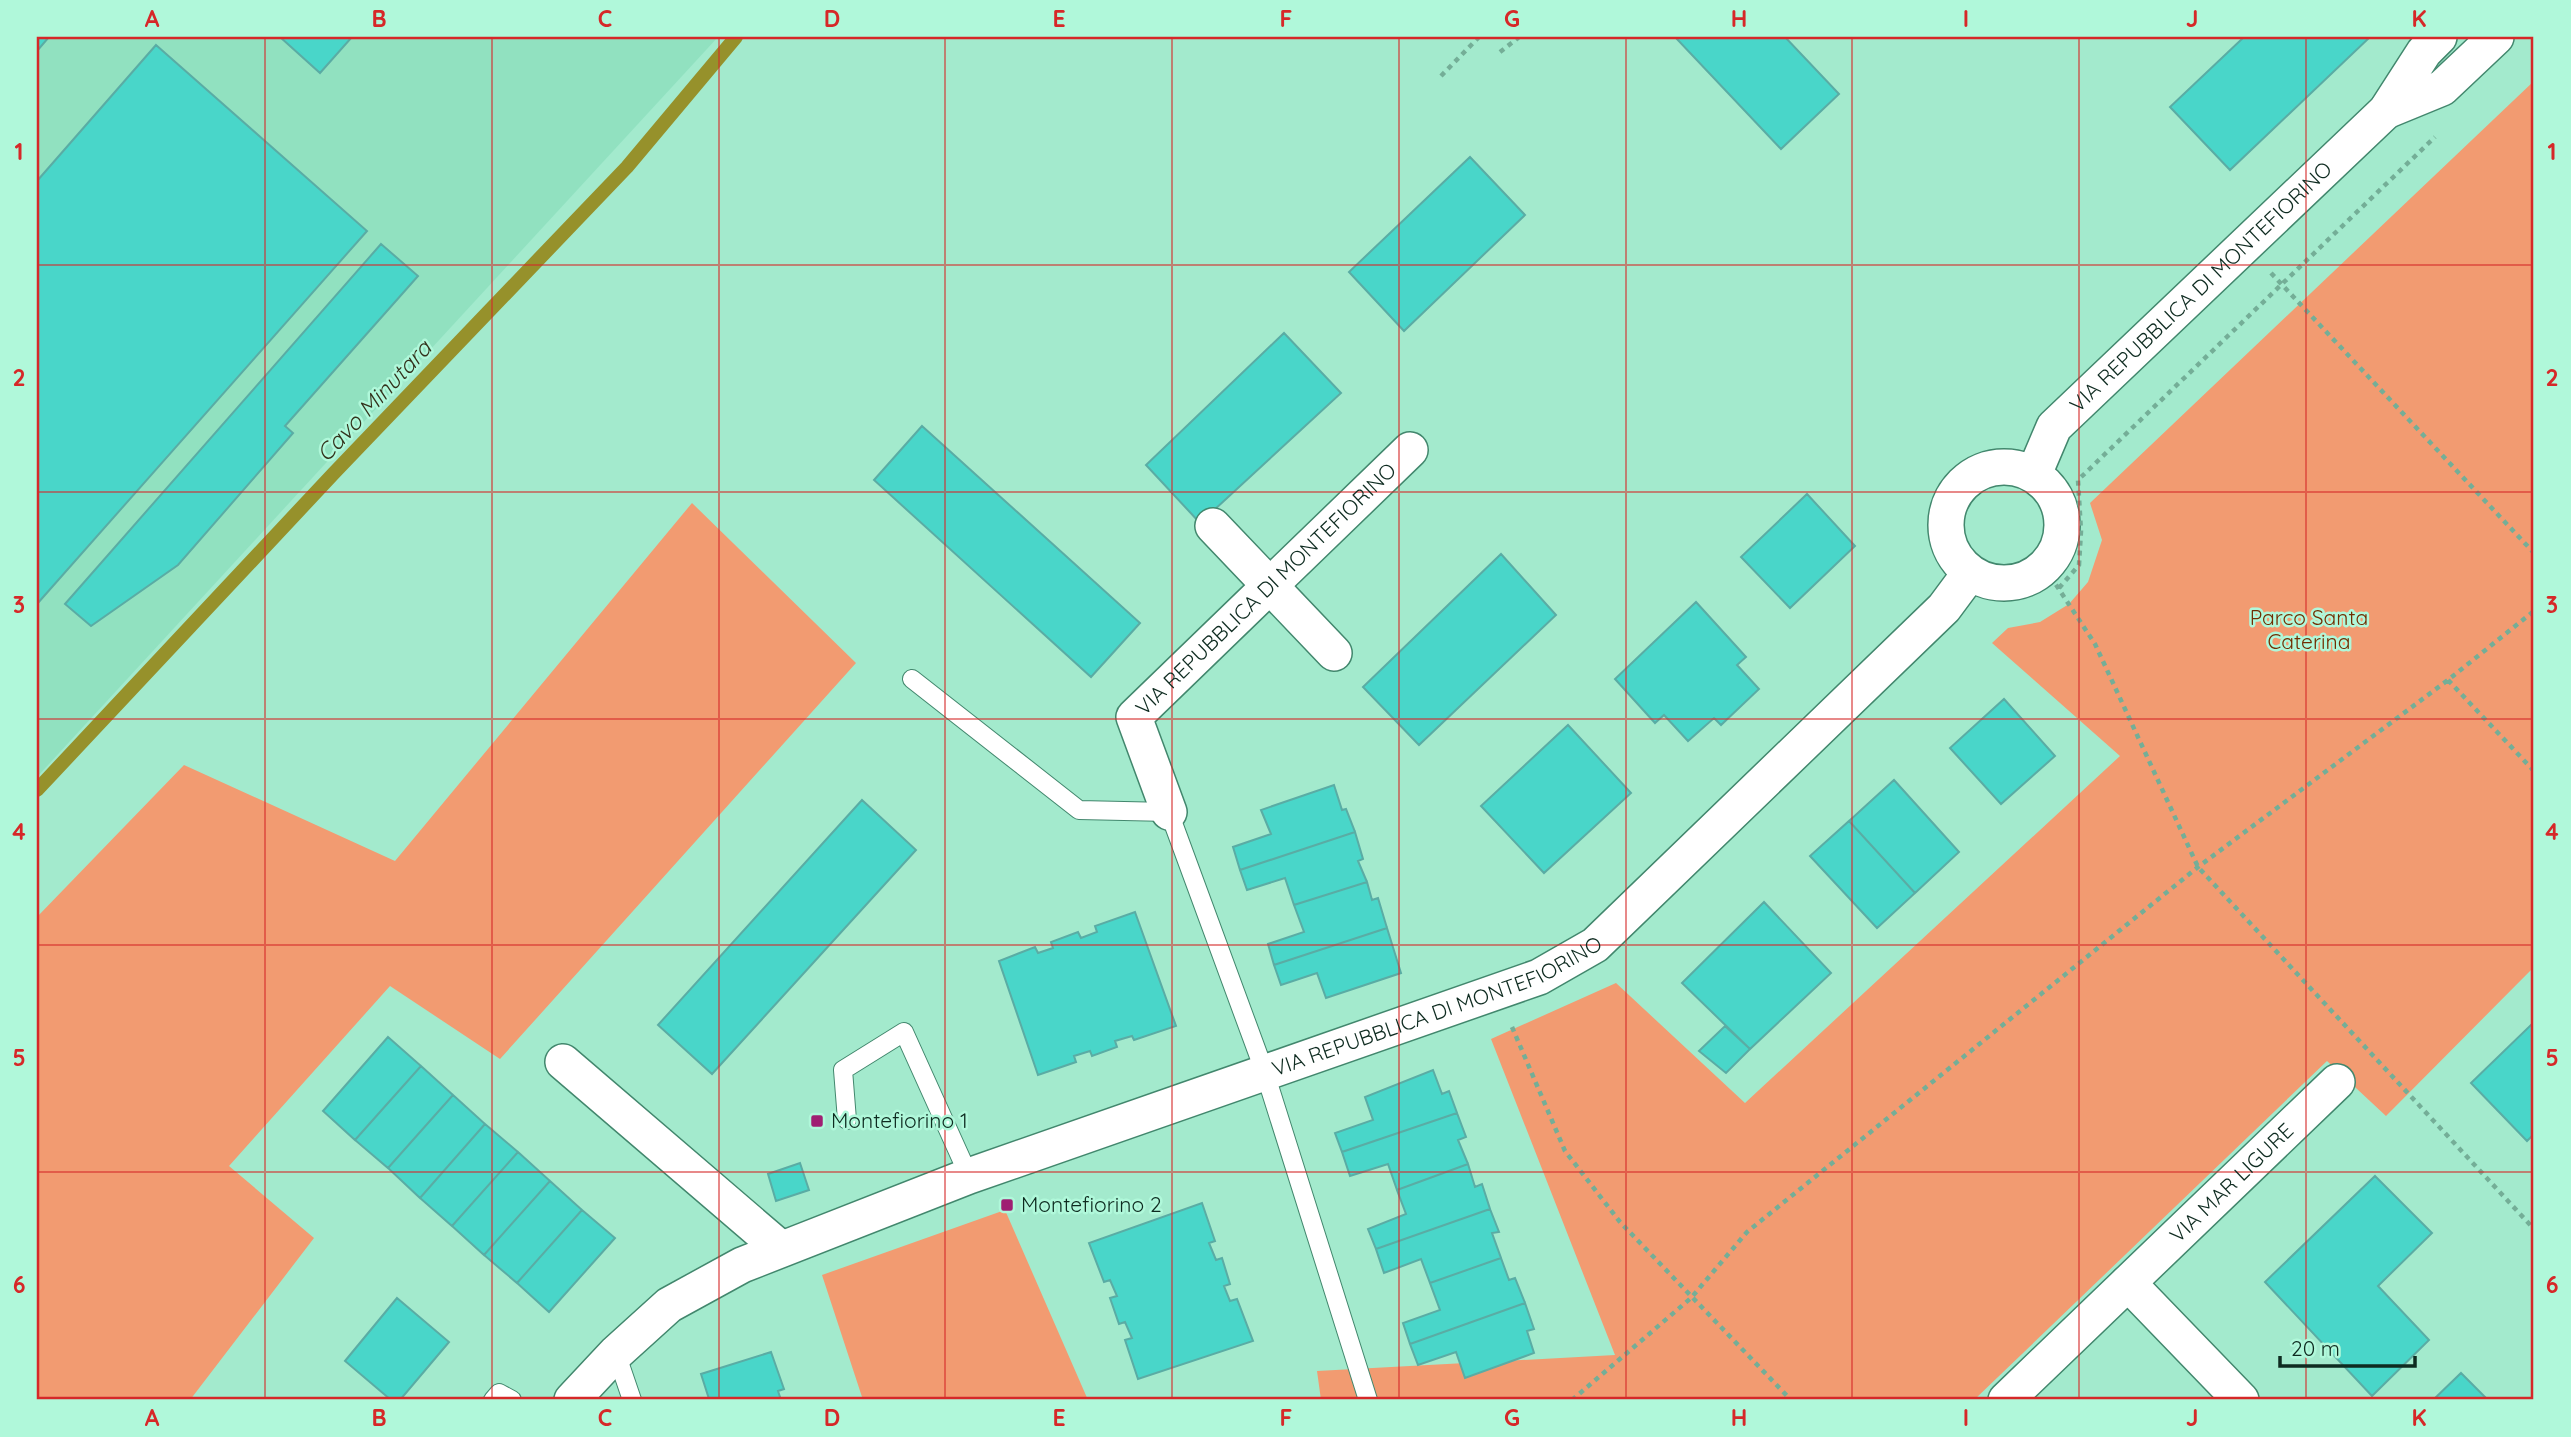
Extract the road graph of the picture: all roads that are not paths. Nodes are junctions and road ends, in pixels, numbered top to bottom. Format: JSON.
{"nodes":[{"id":1,"x":2439,"y":37,"type":"edge"},
{"id":2,"x":2496,"y":37,"type":"edge"},
{"id":3,"x":2386,"y":111,"type":"junction"},
{"id":4,"x":1410,"y":450,"type":"dead end"},
{"id":5,"x":2034,"y":474,"type":"junction"},
{"id":6,"x":1213,"y":526,"type":"dead end"},
{"id":7,"x":1969,"y":573,"type":"junction"},
{"id":8,"x":1270,"y":586,"type":"junction"},
{"id":9,"x":1334,"y":653,"type":"dead end"},
{"id":10,"x":912,"y":679,"type":"dead end"},
{"id":11,"x":1169,"y":812,"type":"junction"},
{"id":12,"x":564,"y":1062,"type":"dead end"},
{"id":13,"x":1265,"y":1073,"type":"junction"},
{"id":14,"x":2337,"y":1082,"type":"dead end"},
{"id":15,"x":847,"y":1119,"type":"dead end"},
{"id":16,"x":969,"y":1176,"type":"junction"},
{"id":17,"x":781,"y":1249,"type":"junction"},
{"id":18,"x":2128,"y":1283,"type":"junction"},
{"id":19,"x":616,"y":1353,"type":"junction"},
{"id":20,"x":493,"y":1400,"type":"edge"},
{"id":21,"x":512,"y":1400,"type":"edge"},
{"id":22,"x":572,"y":1400,"type":"edge"},
{"id":23,"x":632,"y":1400,"type":"edge"},
{"id":24,"x":1368,"y":1400,"type":"edge"},
{"id":25,"x":2006,"y":1400,"type":"edge"},
{"id":26,"x":2241,"y":1400,"type":"edge"}],
"edges":[{"from":1,"to":3,"type":"street","name":"VIA REPUBBLICA DI MONTEFIORINO"},
{"from":2,"to":3,"type":"street","name":"VIA REPUBBLICA DI MONTEFIORINO"},
{"from":3,"to":5,"type":"street","name":"VIA REPUBBLICA DI MONTEFIORINO"},
{"from":4,"to":8,"type":"street","name":"VIA REPUBBLICA DI MONTEFIORINO"},
{"from":5,"to":7,"type":"street"},
{"from":5,"to":7,"type":"street"},
{"from":6,"to":8,"type":"street"},
{"from":7,"to":13,"type":"street","name":"VIA REPUBBLICA DI MONTEFIORINO"},
{"from":8,"to":9,"type":"street"},
{"from":8,"to":11,"type":"street","name":"VIA REPUBBLICA DI MONTEFIORINO"},
{"from":10,"to":11,"type":"lane"},
{"from":11,"to":13,"type":"lane"},
{"from":12,"to":17,"type":"street"},
{"from":13,"to":16,"type":"street","name":"VIA REPUBBLICA DI MONTEFIORINO"},
{"from":13,"to":24,"type":"lane"},
{"from":14,"to":18,"type":"street","name":"VIA MAR LIGURE"},
{"from":15,"to":16,"type":"lane"},
{"from":16,"to":17,"type":"street","name":"VIA REPUBBLICA DI MONTEFIORINO"},
{"from":17,"to":19,"type":"street","name":"VIA REPUBBLICA DI MONTEFIORINO"},
{"from":18,"to":25,"type":"street","name":"VIA MAR LIGURE"},
{"from":18,"to":26,"type":"street"},
{"from":19,"to":22,"type":"street","name":"VIA REPUBBLICA DI MONTEFIORINO"},
{"from":19,"to":23,"type":"lane"},
{"from":20,"to":21,"type":"lane"}]}
